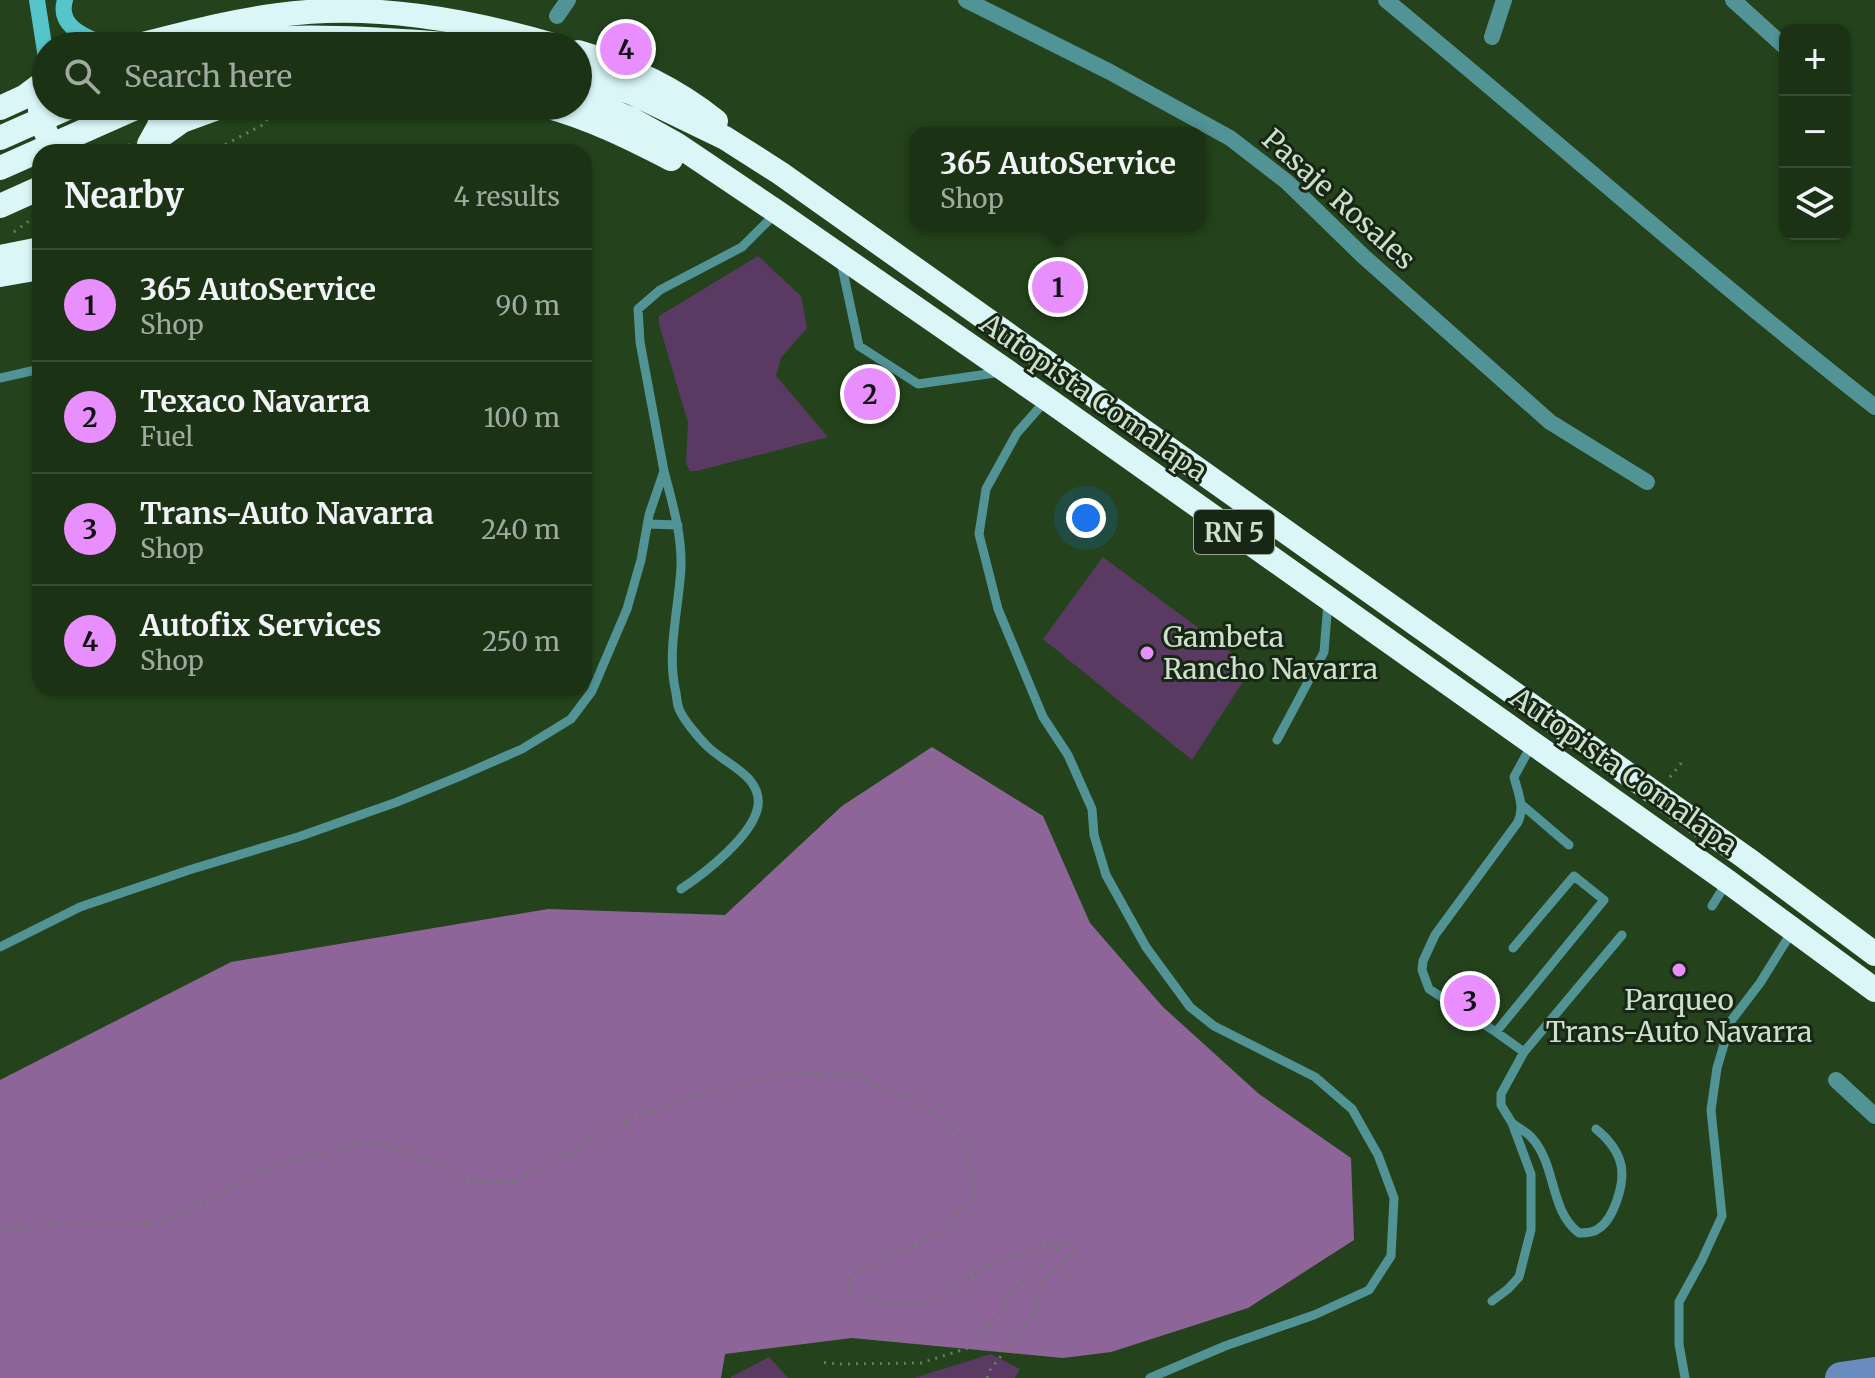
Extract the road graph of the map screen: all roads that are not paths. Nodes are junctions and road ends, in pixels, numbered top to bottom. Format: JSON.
{"nodes":[{"id":1,"x":37,"y":0,"type":"edge"},
{"id":2,"x":65,"y":0,"type":"edge"},
{"id":3,"x":568,"y":0,"type":"edge"},
{"id":4,"x":966,"y":0,"type":"edge"},
{"id":5,"x":1386,"y":0,"type":"edge"},
{"id":6,"x":1504,"y":0,"type":"edge"},
{"id":7,"x":1733,"y":0,"type":"edge"},
{"id":8,"x":557,"y":16,"type":"dead end"},
{"id":9,"x":41,"y":32,"type":"edge"},
{"id":10,"x":79,"y":32,"type":"edge"},
{"id":11,"x":193,"y":32,"type":"edge"},
{"id":12,"x":498,"y":32,"type":"edge"},
{"id":13,"x":1492,"y":37,"type":"dead end"},
{"id":14,"x":1779,"y":42,"type":"edge"},
{"id":15,"x":592,"y":57,"type":"edge"},
{"id":16,"x":592,"y":79,"type":"edge"},
{"id":17,"x":32,"y":88,"type":"edge"},
{"id":18,"x":592,"y":103,"type":"edge"},
{"id":19,"x":0,"y":108,"type":"edge"},
{"id":20,"x":40,"y":120,"type":"edge"},
{"id":21,"x":41,"y":120,"type":"edge"},
{"id":22,"x":122,"y":120,"type":"edge"},
{"id":23,"x":158,"y":120,"type":"edge"},
{"id":24,"x":185,"y":120,"type":"edge"},
{"id":25,"x":588,"y":120,"type":"edge"},
{"id":26,"x":0,"y":138,"type":"edge"},
{"id":27,"x":53,"y":144,"type":"edge"},
{"id":28,"x":61,"y":144,"type":"edge"},
{"id":29,"x":148,"y":144,"type":"edge"},
{"id":30,"x":152,"y":144,"type":"edge"},
{"id":31,"x":32,"y":155,"type":"edge"},
{"id":32,"x":0,"y":168,"type":"edge"},
{"id":33,"x":780,"y":173,"type":"junction"},
{"id":34,"x":32,"y":192,"type":"edge"},
{"id":35,"x":0,"y":206,"type":"edge"},
{"id":36,"x":777,"y":212,"type":"junction"},
{"id":37,"x":3,"y":249,"type":"edge"},
{"id":38,"x":32,"y":249,"type":"edge"},
{"id":39,"x":839,"y":255,"type":"junction"},
{"id":40,"x":32,"y":269,"type":"edge"},
{"id":41,"x":0,"y":275,"type":"edge"},
{"id":42,"x":32,"y":371,"type":"edge"},
{"id":43,"x":1008,"y":372,"type":"junction"},
{"id":44,"x":0,"y":378,"type":"edge"},
{"id":45,"x":1047,"y":399,"type":"junction"},
{"id":46,"x":1875,"y":407,"type":"edge"},
{"id":47,"x":664,"y":471,"type":"junction"},
{"id":48,"x":1647,"y":482,"type":"dead end"},
{"id":49,"x":648,"y":524,"type":"junction"},
{"id":50,"x":678,"y":525,"type":"junction"},
{"id":51,"x":1328,"y":598,"type":"junction"},
{"id":52,"x":592,"y":691,"type":"edge"},
{"id":53,"x":588,"y":696,"type":"edge"},
{"id":54,"x":1277,"y":740,"type":"dead end"},
{"id":55,"x":1533,"y":743,"type":"junction"},
{"id":56,"x":1521,"y":804,"type":"junction"},
{"id":57,"x":1569,"y":845,"type":"dead end"},
{"id":58,"x":1727,"y":881,"type":"junction"},
{"id":59,"x":681,"y":889,"type":"dead end"},
{"id":60,"x":1712,"y":906,"type":"dead end"},
{"id":61,"x":1793,"y":929,"type":"junction"},
{"id":62,"x":1622,"y":935,"type":"dead end"},
{"id":63,"x":0,"y":947,"type":"edge"},
{"id":64,"x":1513,"y":948,"type":"dead end"},
{"id":65,"x":1875,"y":954,"type":"edge"},
{"id":66,"x":1875,"y":990,"type":"edge"},
{"id":67,"x":1496,"y":1032,"type":"junction"},
{"id":68,"x":1524,"y":1052,"type":"junction"},
{"id":69,"x":1836,"y":1080,"type":"dead end"},
{"id":70,"x":1875,"y":1116,"type":"edge"},
{"id":71,"x":1512,"y":1123,"type":"junction"},
{"id":72,"x":1596,"y":1129,"type":"dead end"},
{"id":73,"x":1492,"y":1301,"type":"dead end"},
{"id":74,"x":1150,"y":1378,"type":"edge"},
{"id":75,"x":1685,"y":1378,"type":"edge"}],
"edges":[{"from":1,"to":9,"type":"street"},
{"from":2,"to":10,"type":"street"},
{"from":3,"to":8,"type":"street"},
{"from":4,"to":48,"type":"street","name":"Pasaje Rosales"},
{"from":5,"to":46,"type":"street"},
{"from":6,"to":13,"type":"street"},
{"from":7,"to":14,"type":"street"},
{"from":11,"to":12,"type":"highway"},
{"from":15,"to":33,"type":"highway"},
{"from":16,"to":33,"type":"highway","name":"Autopista Comalapa","number":"RN 5"},
{"from":17,"to":19,"type":"highway"},
{"from":18,"to":36,"type":"highway","name":"Autopista Comalapa","number":"RN 5"},
{"from":20,"to":26,"type":"highway"},
{"from":21,"to":27,"type":"highway"},
{"from":22,"to":28,"type":"highway"},
{"from":23,"to":29,"type":"highway"},
{"from":24,"to":30,"type":"highway"},
{"from":25,"to":36,"type":"highway"},
{"from":31,"to":32,"type":"highway"},
{"from":33,"to":65,"type":"highway","name":"Autopista Comalapa","number":"RN 5"},
{"from":34,"to":35,"type":"highway"},
{"from":36,"to":39,"type":"highway","name":"Autopista Comalapa","number":"RN 5"},
{"from":36,"to":47,"type":"lane"},
{"from":37,"to":38,"type":"highway"},
{"from":39,"to":43,"type":"highway","name":"Autopista Comalapa","number":"RN 5"},
{"from":39,"to":43,"type":"lane"},
{"from":40,"to":41,"type":"highway"},
{"from":42,"to":44,"type":"lane"},
{"from":43,"to":45,"type":"highway","name":"Autopista Comalapa","number":"RN 5"},
{"from":45,"to":51,"type":"highway","name":"Autopista Comalapa","number":"RN 5"},
{"from":45,"to":74,"type":"lane"},
{"from":47,"to":49,"type":"lane"},
{"from":47,"to":50,"type":"lane"},
{"from":49,"to":50,"type":"lane"},
{"from":49,"to":52,"type":"lane"},
{"from":50,"to":59,"type":"lane"},
{"from":51,"to":54,"type":"lane"},
{"from":51,"to":55,"type":"highway","name":"Autopista Comalapa","number":"RN 5"},
{"from":53,"to":63,"type":"lane"},
{"from":55,"to":56,"type":"lane"},
{"from":55,"to":58,"type":"highway","name":"Autopista Comalapa","number":"RN 5"},
{"from":56,"to":57,"type":"lane"},
{"from":56,"to":67,"type":"lane"},
{"from":58,"to":60,"type":"lane"},
{"from":58,"to":61,"type":"highway","name":"Autopista Comalapa","number":"RN 5"},
{"from":61,"to":66,"type":"highway","name":"Autopista Comalapa","number":"RN 5"},
{"from":61,"to":75,"type":"lane"},
{"from":62,"to":68,"type":"lane"},
{"from":64,"to":67,"type":"lane"},
{"from":67,"to":68,"type":"lane"},
{"from":68,"to":71,"type":"lane"},
{"from":69,"to":70,"type":"street"},
{"from":71,"to":72,"type":"lane"},
{"from":71,"to":73,"type":"lane"}]}
